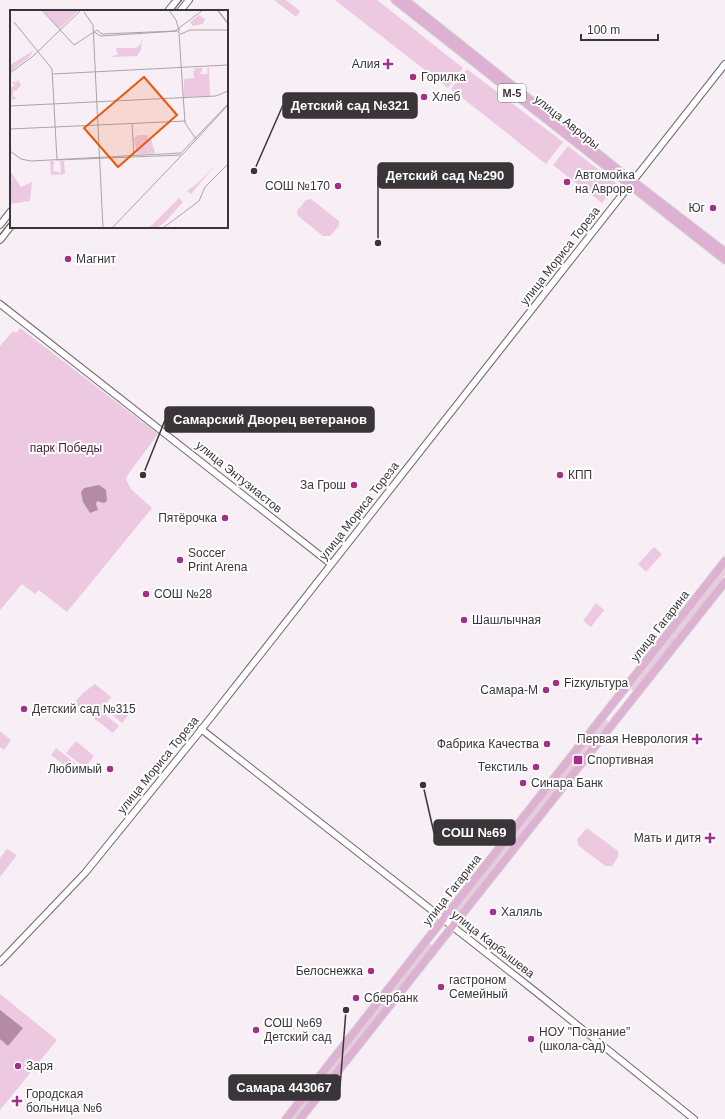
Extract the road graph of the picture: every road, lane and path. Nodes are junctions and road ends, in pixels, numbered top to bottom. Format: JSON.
{"nodes":[{"id":1,"x":177,"y":0,"type":"edge"},
{"id":2,"x":189,"y":0,"type":"edge"},
{"id":3,"x":394,"y":0,"type":"edge"},
{"id":4,"x":405,"y":0,"type":"edge"},
{"id":5,"x":169,"y":10,"type":"edge"},
{"id":6,"x":181,"y":10,"type":"edge"},
{"id":7,"x":725,"y":64,"type":"edge"},
{"id":8,"x":631,"y":183,"type":"junction"},
{"id":9,"x":10,"y":212,"type":"edge"},
{"id":10,"x":0,"y":225,"type":"edge"},
{"id":11,"x":10,"y":227,"type":"edge"},
{"id":12,"x":0,"y":240,"type":"edge"},
{"id":13,"x":725,"y":252,"type":"edge"},
{"id":14,"x":725,"y":260,"type":"edge"},
{"id":15,"x":0,"y":304,"type":"edge"},
{"id":16,"x":725,"y":561,"type":"edge"},
{"id":17,"x":331,"y":564,"type":"junction"},
{"id":18,"x":725,"y":582,"type":"edge"},
{"id":19,"x":610,"y":706,"type":"junction"},
{"id":20,"x":621,"y":714,"type":"junction"},
{"id":21,"x":201,"y":729,"type":"junction"},
{"id":22,"x":443,"y":919,"type":"junction"},
{"id":23,"x":452,"y":926,"type":"junction"},
{"id":24,"x":428,"y":938,"type":"junction"},
{"id":25,"x":438,"y":945,"type":"junction"},
{"id":26,"x":0,"y":962,"type":"edge"},
{"id":27,"x":286,"y":1119,"type":"edge"},
{"id":28,"x":300,"y":1119,"type":"edge"},
{"id":29,"x":694,"y":1119,"type":"edge"}],
"edges":[{"from":1,"to":5,"type":"main road"},
{"from":2,"to":6,"type":"main road"},
{"from":3,"to":8,"type":"main road","name":"улица Авроры","number":"М-5"},
{"from":4,"to":8,"type":"main road","name":"улица Авроры","number":"М-5"},
{"from":7,"to":8,"type":"main road","name":"улица Мориса Тореза"},
{"from":8,"to":13,"type":"main road","name":"улица Авроры","number":"М-5"},
{"from":8,"to":14,"type":"main road","name":"улица Авроры","number":"М-5"},
{"from":8,"to":17,"type":"main road","name":"улица Мориса Тореза"},
{"from":9,"to":10,"type":"main road"},
{"from":11,"to":12,"type":"main road"},
{"from":15,"to":17,"type":"main road","name":"улица Энтузиастов"},
{"from":16,"to":19,"type":"main road","name":"улица Гагарина"},
{"from":17,"to":21,"type":"main road","name":"улица Мориса Тореза"},
{"from":18,"to":20,"type":"main road","name":"улица Гагарина"},
{"from":19,"to":20,"type":"main road"},
{"from":19,"to":22,"type":"main road","name":"улица Гагарина"},
{"from":20,"to":23,"type":"main road","name":"улица Гагарина"},
{"from":21,"to":22,"type":"main road","name":"улица Карбышева"},
{"from":21,"to":26,"type":"main road","name":"улица Мориса Тореза"},
{"from":22,"to":23,"type":"main road","name":"улица Карбышева"},
{"from":22,"to":24,"type":"main road","name":"улица Гагарина"},
{"from":23,"to":25,"type":"main road","name":"улица Гагарина"},
{"from":23,"to":29,"type":"main road","name":"улица Карбышева"},
{"from":24,"to":25,"type":"main road"},
{"from":24,"to":27,"type":"main road","name":"улица Гагарина"},
{"from":25,"to":28,"type":"main road","name":"улица Гагарина"}]}
